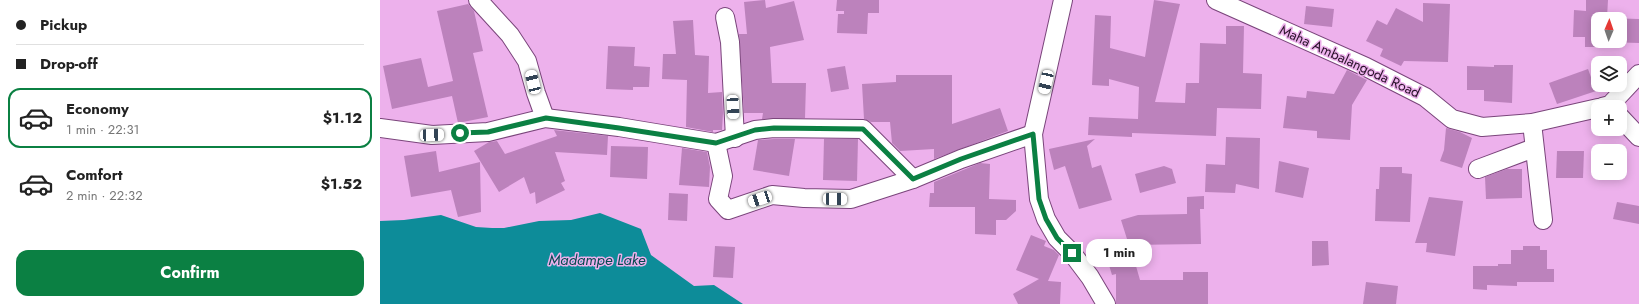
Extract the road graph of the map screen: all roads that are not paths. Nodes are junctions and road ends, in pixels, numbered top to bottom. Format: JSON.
{"nodes":[{"id":1,"x":478,"y":0,"type":"edge"},
{"id":2,"x":1063,"y":0,"type":"edge"},
{"id":3,"x":1216,"y":0,"type":"edge"},
{"id":4,"x":725,"y":17,"type":"dead end"},
{"id":5,"x":1639,"y":74,"type":"edge"},
{"id":6,"x":1616,"y":100,"type":"edge"},
{"id":7,"x":1591,"y":112,"type":"edge"},
{"id":8,"x":546,"y":118,"type":"junction"},
{"id":9,"x":1532,"y":123,"type":"junction"},
{"id":10,"x":1627,"y":126,"type":"edge"},
{"id":11,"x":380,"y":128,"type":"edge"},
{"id":12,"x":1033,"y":134,"type":"junction"},
{"id":13,"x":1639,"y":137,"type":"edge"},
{"id":14,"x":735,"y":138,"type":"junction"},
{"id":15,"x":716,"y":143,"type":"junction"},
{"id":16,"x":1534,"y":148,"type":"junction"},
{"id":17,"x":1478,"y":168,"type":"dead end"},
{"id":18,"x":913,"y":179,"type":"junction"},
{"id":19,"x":1543,"y":220,"type":"dead end"},
{"id":20,"x":1106,"y":304,"type":"edge"}],
"edges":[{"from":1,"to":8,"type":"street"},
{"from":2,"to":12,"type":"street"},
{"from":3,"to":9,"type":"street","name":"Maha Ambalangoda Road"},
{"from":4,"to":14,"type":"street"},
{"from":5,"to":6,"type":"street"},
{"from":7,"to":9,"type":"street","name":"Maha Ambalangoda Road"},
{"from":8,"to":11,"type":"street"},
{"from":8,"to":15,"type":"street"},
{"from":9,"to":16,"type":"street"},
{"from":10,"to":13,"type":"street"},
{"from":12,"to":18,"type":"street"},
{"from":12,"to":20,"type":"street"},
{"from":14,"to":15,"type":"street"},
{"from":14,"to":18,"type":"street"},
{"from":15,"to":18,"type":"street"},
{"from":16,"to":17,"type":"street"},
{"from":16,"to":19,"type":"street"}]}
